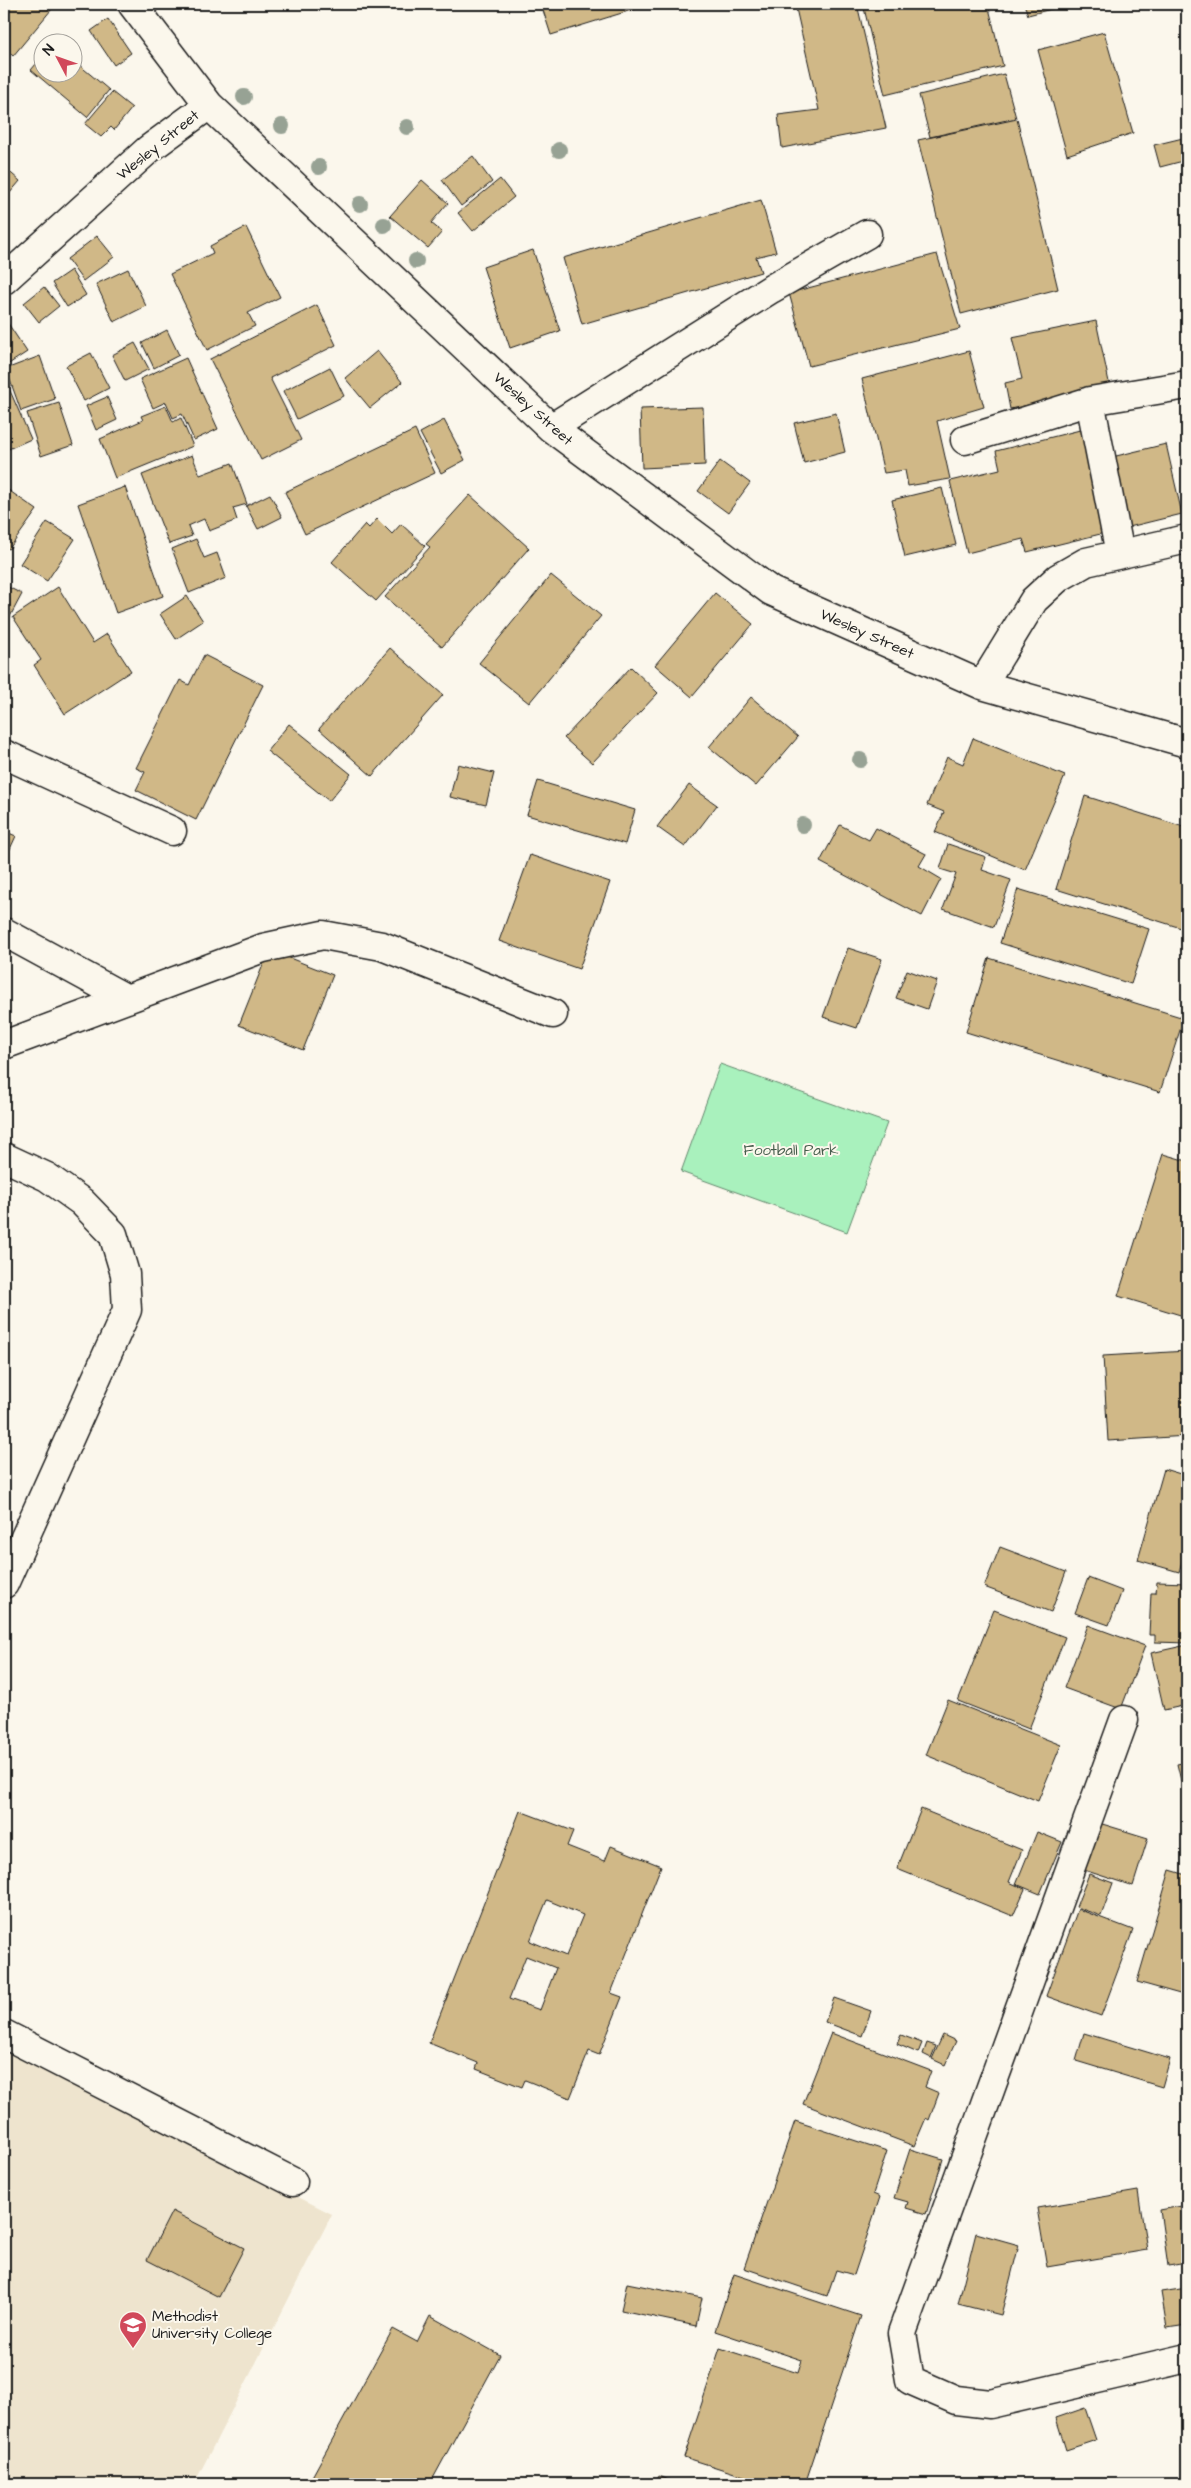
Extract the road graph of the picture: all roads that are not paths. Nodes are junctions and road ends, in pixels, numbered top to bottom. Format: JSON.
{"nodes":[{"id":1,"x":132,"y":4,"type":"edge"},
{"id":2,"x":209,"y":105,"type":"junction"},
{"id":3,"x":867,"y":234,"type":"dead end"},
{"id":4,"x":4,"y":280,"type":"edge"},
{"id":5,"x":1187,"y":385,"type":"edge"},
{"id":6,"x":1090,"y":401,"type":"junction"},
{"id":7,"x":551,"y":428,"type":"junction"},
{"id":8,"x":965,"y":440,"type":"dead end"},
{"id":9,"x":1187,"y":539,"type":"edge"},
{"id":10,"x":1120,"y":554,"type":"junction"},
{"id":11,"x":982,"y":685,"type":"junction"},
{"id":12,"x":1187,"y":743,"type":"edge"},
{"id":13,"x":4,"y":754,"type":"edge"},
{"id":14,"x":172,"y":831,"type":"dead end"},
{"id":15,"x":4,"y":932,"type":"edge"},
{"id":16,"x":127,"y":999,"type":"junction"},
{"id":17,"x":553,"y":1014,"type":"dead end"},
{"id":18,"x":4,"y":1045,"type":"edge"},
{"id":19,"x":4,"y":1157,"type":"edge"},
{"id":20,"x":4,"y":1584,"type":"edge"},
{"id":21,"x":1124,"y":1720,"type":"dead end"},
{"id":22,"x":4,"y":2034,"type":"edge"},
{"id":23,"x":293,"y":2182,"type":"dead end"},
{"id":24,"x":1187,"y":2358,"type":"edge"}],
"edges":[{"from":1,"to":2,"type":"street"},
{"from":2,"to":4,"type":"street","name":"Wesley Street"},
{"from":2,"to":7,"type":"street","name":"Wesley Street"},
{"from":3,"to":7,"type":"street"},
{"from":5,"to":6,"type":"street"},
{"from":6,"to":8,"type":"street"},
{"from":6,"to":10,"type":"street"},
{"from":7,"to":11,"type":"street","name":"Wesley Street"},
{"from":9,"to":10,"type":"street"},
{"from":10,"to":11,"type":"street"},
{"from":11,"to":12,"type":"street","name":"Wesley Street"},
{"from":13,"to":14,"type":"street"},
{"from":15,"to":16,"type":"street"},
{"from":16,"to":17,"type":"street"},
{"from":16,"to":18,"type":"street"},
{"from":19,"to":20,"type":"street"},
{"from":21,"to":24,"type":"street"},
{"from":22,"to":23,"type":"street"}]}
